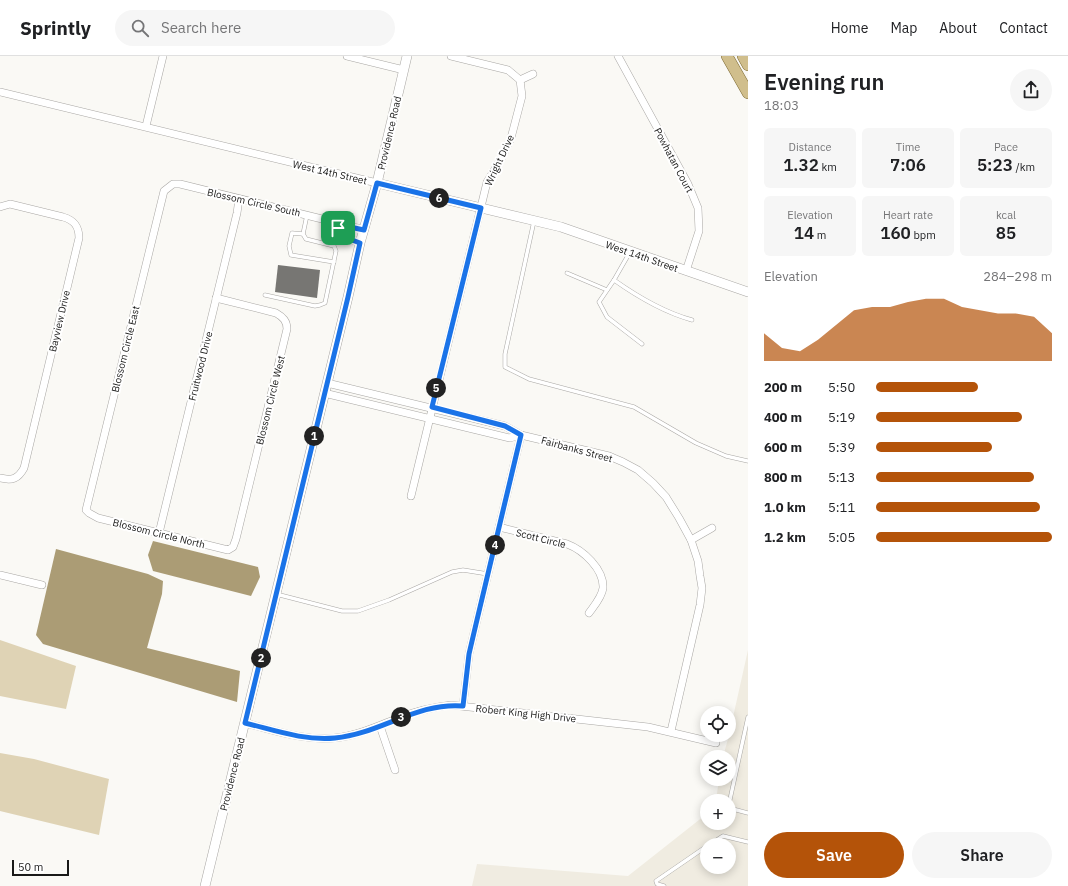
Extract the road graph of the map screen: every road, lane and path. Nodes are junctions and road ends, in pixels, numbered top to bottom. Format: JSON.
{"nodes":[{"id":1,"x":163,"y":56,"type":"edge"},
{"id":2,"x":347,"y":56,"type":"edge"},
{"id":3,"x":407,"y":56,"type":"edge"},
{"id":4,"x":451,"y":56,"type":"edge"},
{"id":5,"x":618,"y":56,"type":"edge"},
{"id":6,"x":727,"y":56,"type":"edge"},
{"id":7,"x":743,"y":56,"type":"edge"},
{"id":8,"x":748,"y":65,"type":"edge"},
{"id":9,"x":404,"y":70,"type":"junction"},
{"id":10,"x":533,"y":74,"type":"dead end"},
{"id":11,"x":520,"y":80,"type":"junction"},
{"id":12,"x":0,"y":92,"type":"edge"},
{"id":13,"x":748,"y":93,"type":"edge"},
{"id":14,"x":146,"y":126,"type":"junction"},
{"id":15,"x":377,"y":183,"type":"junction"},
{"id":16,"x":169,"y":187,"type":"joint"},
{"id":17,"x":239,"y":199,"type":"junction"},
{"id":18,"x":0,"y":207,"type":"edge"},
{"id":19,"x":481,"y":208,"type":"junction"},
{"id":20,"x":307,"y":215,"type":"junction"},
{"id":21,"x":534,"y":221,"type":"junction"},
{"id":22,"x":338,"y":228,"type":"junction"},
{"id":23,"x":364,"y":230,"type":"junction"},
{"id":24,"x":304,"y":234,"type":"junction"},
{"id":25,"x":360,"y":243,"type":"junction"},
{"id":26,"x":630,"y":252,"type":"junction"},
{"id":27,"x":334,"y":262,"type":"junction"},
{"id":28,"x":686,"y":271,"type":"junction"},
{"id":29,"x":568,"y":273,"type":"dead end"},
{"id":30,"x":614,"y":280,"type":"junction"},
{"id":31,"x":608,"y":290,"type":"junction"},
{"id":32,"x":748,"y":292,"type":"edge"},
{"id":33,"x":265,"y":295,"type":"dead end"},
{"id":34,"x":216,"y":298,"type":"junction"},
{"id":35,"x":692,"y":320,"type":"dead end"},
{"id":36,"x":642,"y":344,"type":"dead end"},
{"id":37,"x":327,"y":383,"type":"junction"},
{"id":38,"x":324,"y":393,"type":"junction"},
{"id":39,"x":432,"y":407,"type":"junction"},
{"id":40,"x":429,"y":418,"type":"junction"},
{"id":41,"x":521,"y":435,"type":"junction"},
{"id":42,"x":748,"y":461,"type":"edge"},
{"id":43,"x":0,"y":478,"type":"edge"},
{"id":44,"x":411,"y":496,"type":"dead end"},
{"id":45,"x":89,"y":513,"type":"joint"},
{"id":46,"x":499,"y":527,"type":"junction"},
{"id":47,"x":712,"y":528,"type":"dead end"},
{"id":48,"x":159,"y":533,"type":"junction"},
{"id":49,"x":691,"y":540,"type":"junction"},
{"id":50,"x":230,"y":549,"type":"joint"},
{"id":51,"x":488,"y":574,"type":"junction"},
{"id":52,"x":0,"y":575,"type":"edge"},
{"id":53,"x":42,"y":585,"type":"dead end"},
{"id":54,"x":276,"y":594,"type":"junction"},
{"id":55,"x":589,"y":613,"type":"dead end"},
{"id":56,"x":463,"y":706,"type":"junction"},
{"id":57,"x":748,"y":717,"type":"edge"},
{"id":58,"x":245,"y":723,"type":"junction"},
{"id":59,"x":380,"y":726,"type":"junction"},
{"id":60,"x":670,"y":731,"type":"junction"},
{"id":61,"x":700,"y":738,"type":"edge"},
{"id":62,"x":395,"y":770,"type":"dead end"},
{"id":63,"x":731,"y":794,"type":"edge"},
{"id":64,"x":736,"y":810,"type":"edge"},
{"id":65,"x":748,"y":813,"type":"edge"},
{"id":66,"x":720,"y":838,"type":"edge"},
{"id":67,"x":731,"y":838,"type":"edge"},
{"id":68,"x":736,"y":839,"type":"edge"},
{"id":69,"x":748,"y":842,"type":"edge"},
{"id":70,"x":700,"y":851,"type":"edge"},
{"id":71,"x":205,"y":886,"type":"edge"},
{"id":72,"x":664,"y":886,"type":"edge"}],
"edges":[{"from":1,"to":14,"type":"street"},
{"from":2,"to":9,"type":"street"},
{"from":3,"to":9,"type":"street","name":"Providence Road"},
{"from":4,"to":11,"type":"street"},
{"from":5,"to":28,"type":"street","name":"Powhatan Court"},
{"from":6,"to":13,"type":"main road"},
{"from":7,"to":8,"type":"main road"},
{"from":9,"to":15,"type":"street","name":"Providence Road"},
{"from":10,"to":11,"type":"street"},
{"from":11,"to":19,"type":"street","name":"Wright Drive"},
{"from":12,"to":14,"type":"street","name":"West 14th Street"},
{"from":14,"to":15,"type":"street","name":"West 14th Street"},
{"from":15,"to":19,"type":"street","name":"West 14th Street"},
{"from":15,"to":23,"type":"street","name":"Providence Road"},
{"from":16,"to":17,"type":"street","name":"Blossom Circle South"},
{"from":16,"to":45,"type":"street","name":"Blossom Circle East"},
{"from":17,"to":20,"type":"street","name":"Blossom Circle South"},
{"from":17,"to":34,"type":"street","name":"Fruitwood Drive"},
{"from":18,"to":43,"type":"street","name":"Bayview Drive"},
{"from":19,"to":21,"type":"street","name":"West 14th Street"},
{"from":19,"to":39,"type":"street","name":"Wright Drive"},
{"from":20,"to":22,"type":"street","name":"Blossom Circle South"},
{"from":20,"to":24,"type":"lane"},
{"from":21,"to":26,"type":"street","name":"West 14th Street"},
{"from":21,"to":42,"type":"lane"},
{"from":22,"to":23,"type":"street","name":"Blossom Circle South"},
{"from":22,"to":25,"type":"street","name":"Blossom Circle South"},
{"from":23,"to":25,"type":"street","name":"Providence Road"},
{"from":24,"to":27,"type":"lane"},
{"from":24,"to":27,"type":"lane"},
{"from":25,"to":37,"type":"street","name":"Providence Road"},
{"from":26,"to":28,"type":"street","name":"West 14th Street"},
{"from":26,"to":30,"type":"lane"},
{"from":27,"to":33,"type":"lane"},
{"from":28,"to":32,"type":"street","name":"West 14th Street"},
{"from":29,"to":31,"type":"lane"},
{"from":30,"to":31,"type":"lane"},
{"from":30,"to":35,"type":"lane"},
{"from":31,"to":36,"type":"lane"},
{"from":34,"to":48,"type":"street","name":"Fruitwood Drive"},
{"from":34,"to":50,"type":"street","name":"Blossom Circle West"},
{"from":37,"to":38,"type":"street","name":"Providence Road"},
{"from":37,"to":39,"type":"street","name":"Fairbanks Street"},
{"from":38,"to":40,"type":"street","name":"Fairbanks Street"},
{"from":38,"to":54,"type":"street","name":"Providence Road"},
{"from":39,"to":40,"type":"street","name":"Wright Drive"},
{"from":39,"to":41,"type":"street","name":"Fairbanks Street"},
{"from":40,"to":41,"type":"street","name":"Fairbanks Street"},
{"from":40,"to":44,"type":"street","name":"Wright Drive"},
{"from":41,"to":46,"type":"street"},
{"from":41,"to":49,"type":"street","name":"Fairbanks Street"},
{"from":45,"to":48,"type":"street","name":"Blossom Circle North"},
{"from":46,"to":51,"type":"street"},
{"from":46,"to":55,"type":"street","name":"Scott Circle"},
{"from":47,"to":49,"type":"street"},
{"from":48,"to":50,"type":"street","name":"Blossom Circle North"},
{"from":49,"to":60,"type":"street","name":"Fairbanks Street"},
{"from":51,"to":54,"type":"lane"},
{"from":51,"to":56,"type":"street"},
{"from":52,"to":53,"type":"street"},
{"from":54,"to":58,"type":"street","name":"Providence Road"},
{"from":56,"to":59,"type":"street","name":"Robert King High Drive"},
{"from":56,"to":60,"type":"street","name":"Robert King High Drive"},
{"from":57,"to":63,"type":"lane"},
{"from":58,"to":59,"type":"street","name":"Robert King High Drive"},
{"from":58,"to":71,"type":"street","name":"Providence Road"},
{"from":59,"to":62,"type":"street"},
{"from":60,"to":61,"type":"street","name":"Robert King High Drive"},
{"from":64,"to":65,"type":"lane"},
{"from":66,"to":67,"type":"lane"},
{"from":68,"to":69,"type":"lane"},
{"from":70,"to":72,"type":"lane"}]}
